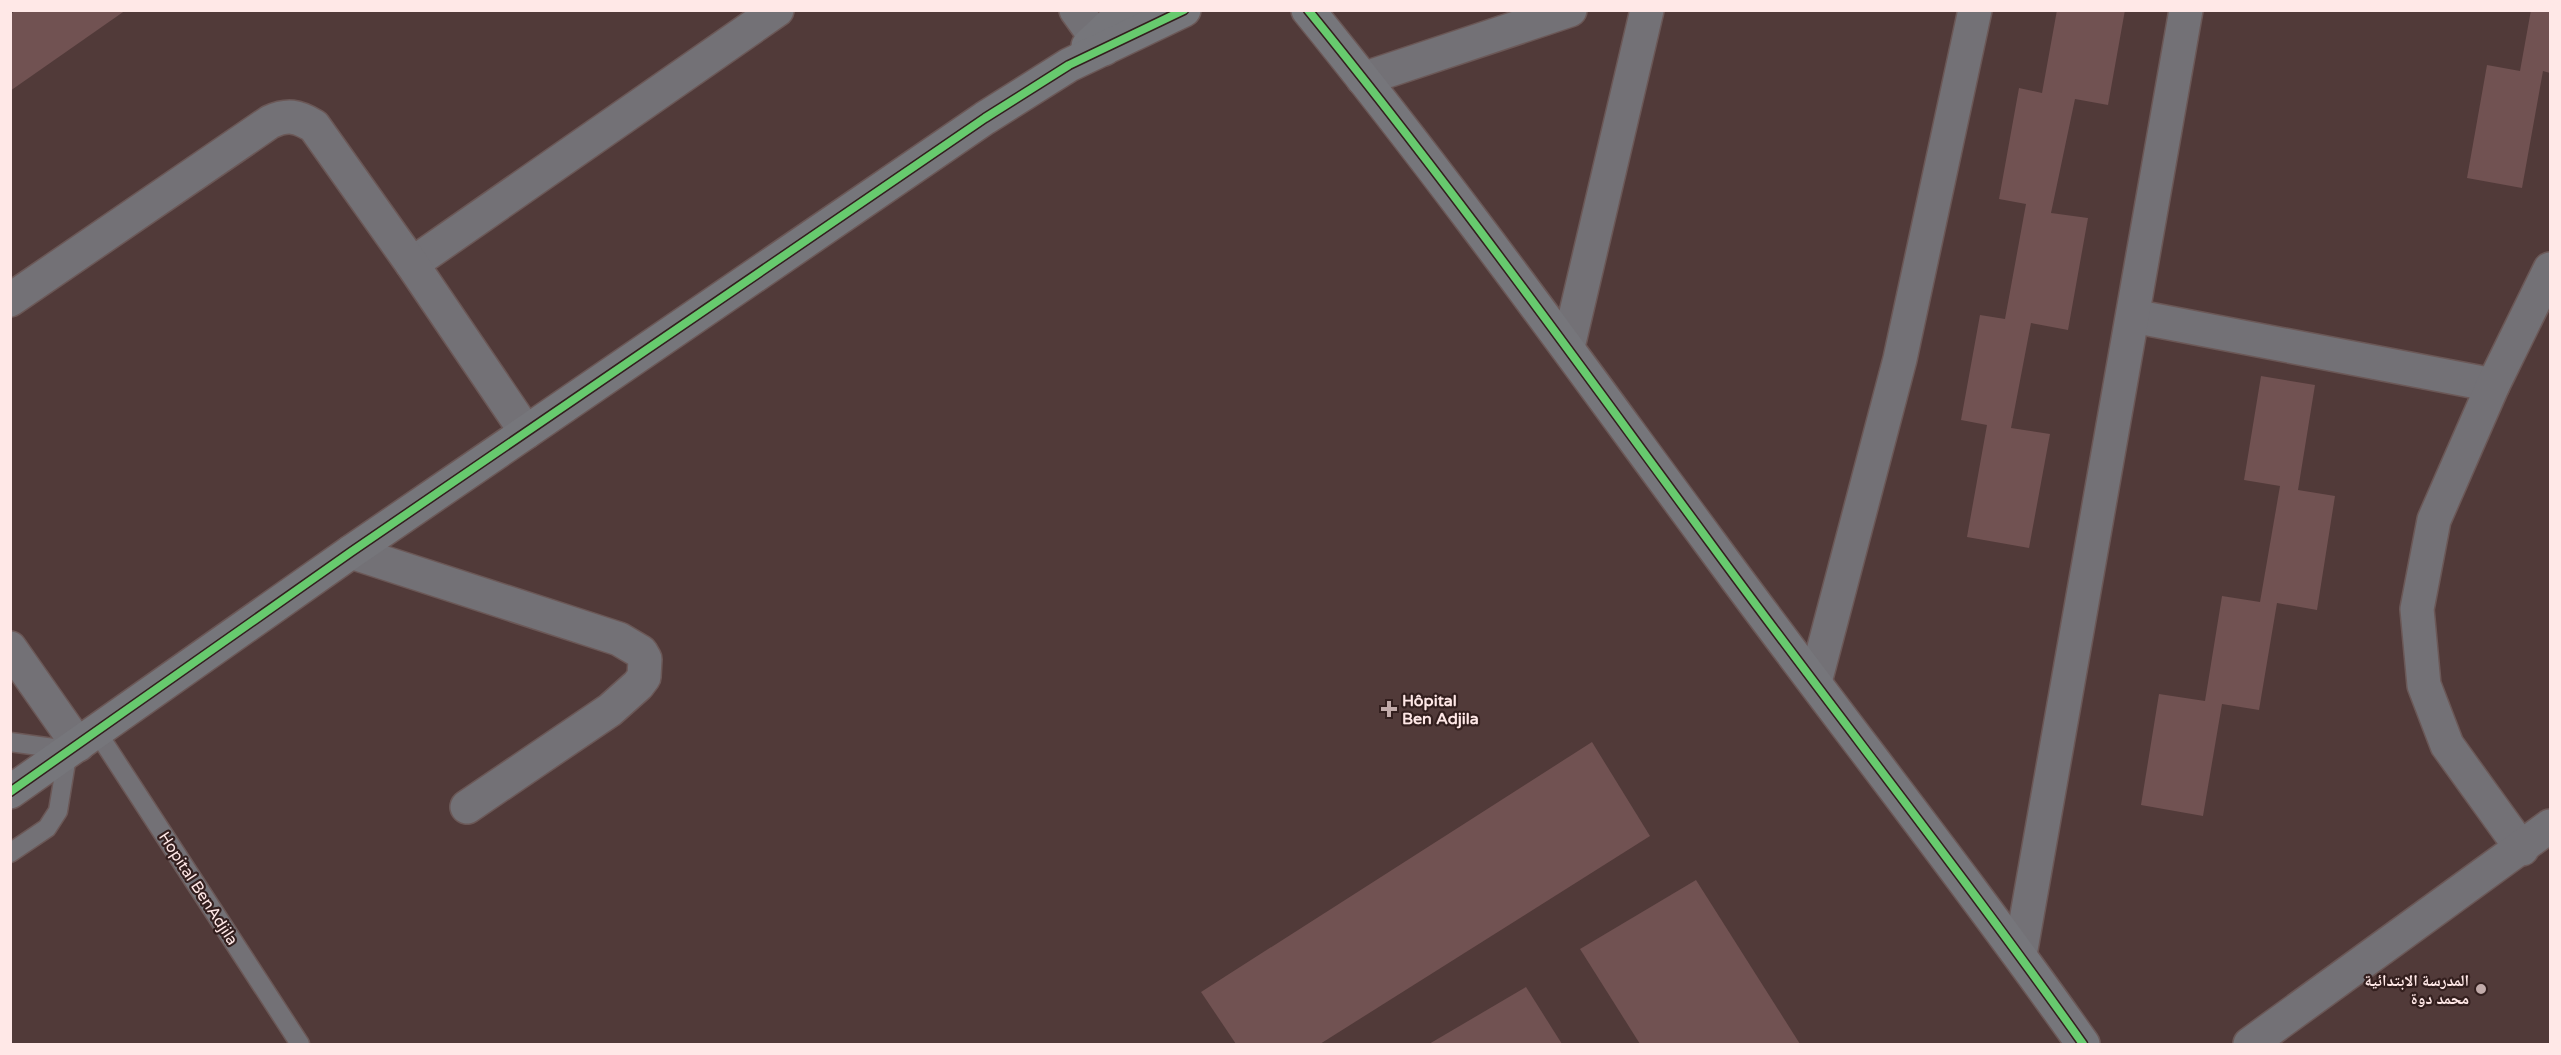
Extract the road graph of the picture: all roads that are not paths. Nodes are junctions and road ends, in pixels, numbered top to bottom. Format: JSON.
{"nodes":[{"id":1,"x":777,"y":10,"type":"edge"},
{"id":2,"x":1076,"y":10,"type":"edge"},
{"id":3,"x":1126,"y":10,"type":"edge"},
{"id":4,"x":1184,"y":10,"type":"edge"},
{"id":5,"x":1308,"y":10,"type":"edge"},
{"id":6,"x":1570,"y":10,"type":"edge"},
{"id":7,"x":1647,"y":10,"type":"edge"},
{"id":8,"x":1975,"y":10,"type":"edge"},
{"id":9,"x":2186,"y":10,"type":"edge"},
{"id":10,"x":1100,"y":44,"type":"junction"},
{"id":11,"x":1363,"y":79,"type":"junction"},
{"id":12,"x":412,"y":264,"type":"junction"},
{"id":13,"x":2550,"y":269,"type":"edge"},
{"id":14,"x":10,"y":300,"type":"edge"},
{"id":15,"x":2133,"y":316,"type":"junction"},
{"id":16,"x":1568,"y":347,"type":"junction"},
{"id":17,"x":2493,"y":385,"type":"junction"},
{"id":18,"x":526,"y":432,"type":"junction"},
{"id":19,"x":351,"y":552,"type":"junction"},
{"id":20,"x":10,"y":648,"type":"edge"},
{"id":21,"x":1815,"y":682,"type":"junction"},
{"id":22,"x":10,"y":742,"type":"edge"},
{"id":23,"x":81,"y":742,"type":"junction"},
{"id":24,"x":10,"y":792,"type":"edge"},
{"id":25,"x":467,"y":807,"type":"dead end"},
{"id":26,"x":2550,"y":826,"type":"edge"},
{"id":27,"x":2522,"y":849,"type":"junction"},
{"id":28,"x":10,"y":853,"type":"edge"},
{"id":29,"x":2020,"y":955,"type":"junction"},
{"id":30,"x":300,"y":1044,"type":"edge"},
{"id":31,"x":2083,"y":1044,"type":"edge"},
{"id":32,"x":2250,"y":1044,"type":"edge"}],
"edges":[{"from":1,"to":12,"type":"street"},
{"from":2,"to":10,"type":"street"},
{"from":3,"to":10,"type":"street"},
{"from":4,"to":10,"type":"street"},
{"from":5,"to":11,"type":"street"},
{"from":6,"to":11,"type":"street"},
{"from":7,"to":16,"type":"street"},
{"from":8,"to":21,"type":"street"},
{"from":9,"to":15,"type":"street"},
{"from":10,"to":18,"type":"street"},
{"from":11,"to":16,"type":"street"},
{"from":12,"to":14,"type":"street"},
{"from":12,"to":18,"type":"street"},
{"from":13,"to":17,"type":"street"},
{"from":15,"to":17,"type":"street"},
{"from":15,"to":29,"type":"street"},
{"from":16,"to":21,"type":"street"},
{"from":17,"to":27,"type":"street"},
{"from":18,"to":19,"type":"street"},
{"from":19,"to":23,"type":"street"},
{"from":19,"to":25,"type":"street"},
{"from":20,"to":23,"type":"street"},
{"from":21,"to":29,"type":"street"},
{"from":22,"to":23,"type":"lane"},
{"from":23,"to":24,"type":"street"},
{"from":23,"to":28,"type":"lane"},
{"from":23,"to":30,"type":"lane","name":"Hopital BenAdjila"},
{"from":26,"to":27,"type":"street"},
{"from":27,"to":32,"type":"street"},
{"from":29,"to":31,"type":"street"}]}
